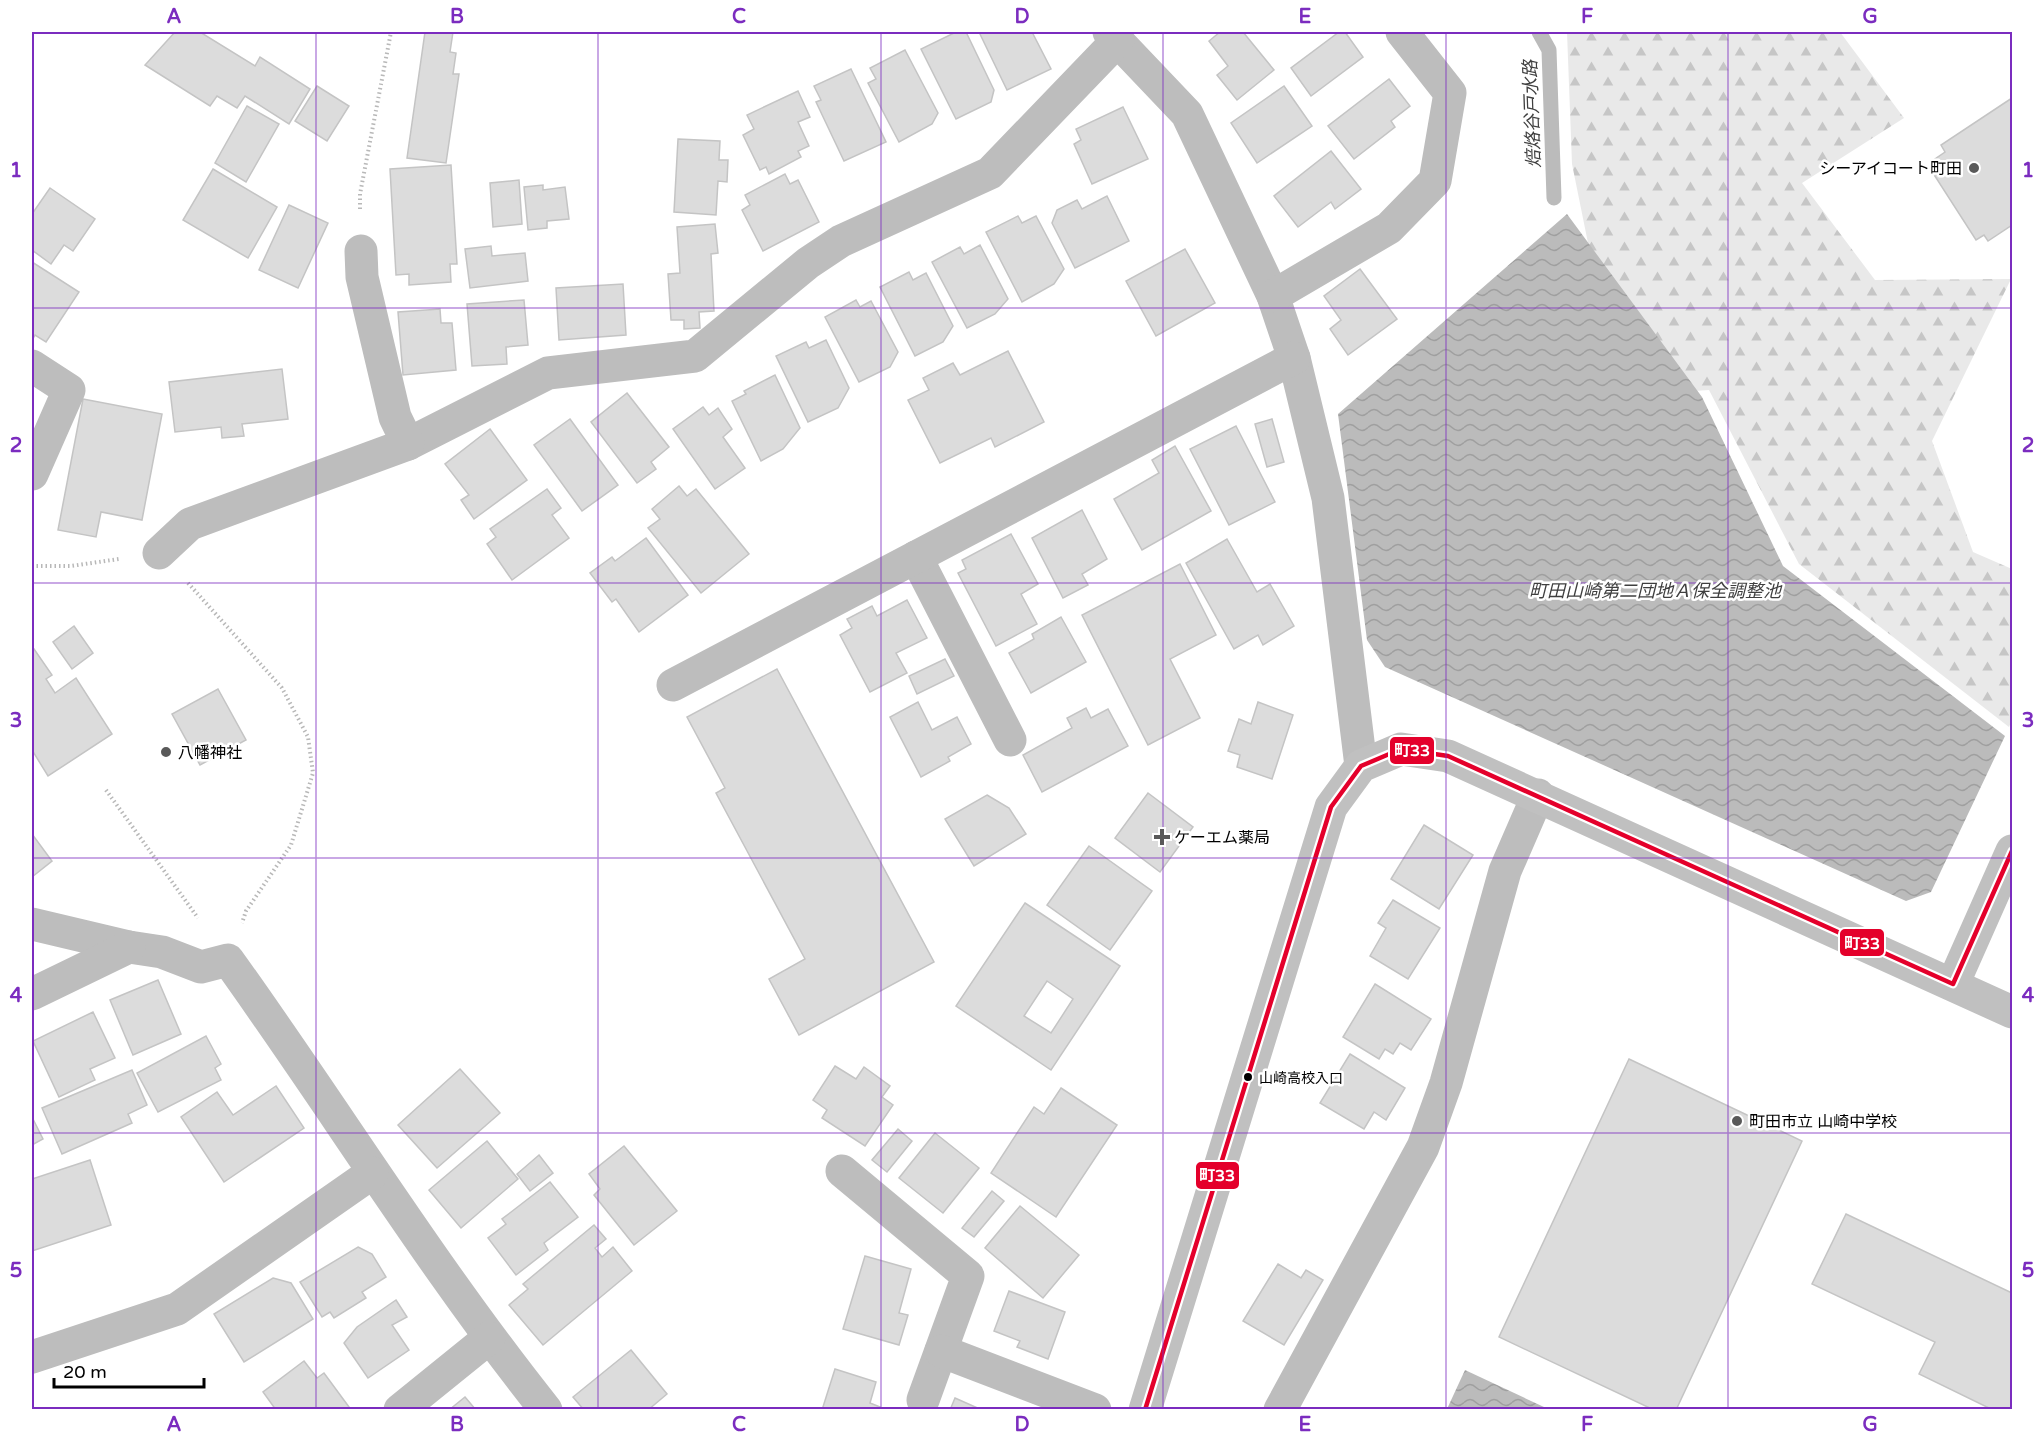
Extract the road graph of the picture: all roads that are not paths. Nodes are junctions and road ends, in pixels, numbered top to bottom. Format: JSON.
{"nodes":[{"id":1,"x":1402,"y":32,"type":"edge"},
{"id":2,"x":1113,"y":36,"type":"edge"},
{"id":3,"x":361,"y":251,"type":"road end"},
{"id":4,"x":1273,"y":296,"type":"junction"},
{"id":5,"x":1294,"y":358,"type":"junction"},
{"id":6,"x":32,"y":366,"type":"edge"},
{"id":7,"x":408,"y":444,"type":"junction"},
{"id":8,"x":32,"y":474,"type":"edge"},
{"id":9,"x":159,"y":552,"type":"road end"},
{"id":10,"x":916,"y":556,"type":"junction"},
{"id":11,"x":673,"y":685,"type":"dead end"},
{"id":12,"x":1010,"y":740,"type":"dead end"},
{"id":13,"x":1361,"y":766,"type":"junction"},
{"id":14,"x":1538,"y":795,"type":"junction"},
{"id":15,"x":2013,"y":851,"type":"edge"},
{"id":16,"x":32,"y":924,"type":"edge"},
{"id":17,"x":129,"y":947,"type":"junction"},
{"id":18,"x":1953,"y":984,"type":"junction"},
{"id":19,"x":32,"y":993,"type":"edge"},
{"id":20,"x":2013,"y":1012,"type":"edge"},
{"id":21,"x":842,"y":1171,"type":"dead end"},
{"id":22,"x":372,"y":1173,"type":"junction"},
{"id":23,"x":489,"y":1338,"type":"junction"},
{"id":24,"x":942,"y":1351,"type":"junction"},
{"id":25,"x":32,"y":1357,"type":"edge"},
{"id":26,"x":923,"y":1401,"type":"dead end"},
{"id":27,"x":400,"y":1410,"type":"edge"},
{"id":28,"x":546,"y":1410,"type":"edge"},
{"id":29,"x":1095,"y":1410,"type":"edge"},
{"id":30,"x":1145,"y":1410,"type":"edge"},
{"id":31,"x":1280,"y":1410,"type":"edge"}],
"edges":[{"from":1,"to":4,"type":"street"},
{"from":2,"to":4,"type":"street"},
{"from":2,"to":7,"type":"street"},
{"from":3,"to":7,"type":"street"},
{"from":4,"to":5,"type":"street"},
{"from":5,"to":10,"type":"street"},
{"from":5,"to":13,"type":"street"},
{"from":6,"to":8,"type":"street"},
{"from":7,"to":9,"type":"street"},
{"from":10,"to":11,"type":"street"},
{"from":10,"to":12,"type":"street"},
{"from":13,"to":14,"type":"street"},
{"from":13,"to":30,"type":"street"},
{"from":14,"to":18,"type":"street"},
{"from":14,"to":31,"type":"street"},
{"from":15,"to":18,"type":"street"},
{"from":16,"to":17,"type":"street"},
{"from":17,"to":19,"type":"street"},
{"from":17,"to":22,"type":"street"},
{"from":18,"to":20,"type":"street"},
{"from":21,"to":24,"type":"street"},
{"from":22,"to":23,"type":"street"},
{"from":22,"to":25,"type":"street"},
{"from":23,"to":27,"type":"street"},
{"from":23,"to":28,"type":"street"},
{"from":24,"to":26,"type":"street"},
{"from":24,"to":29,"type":"street"}]}
